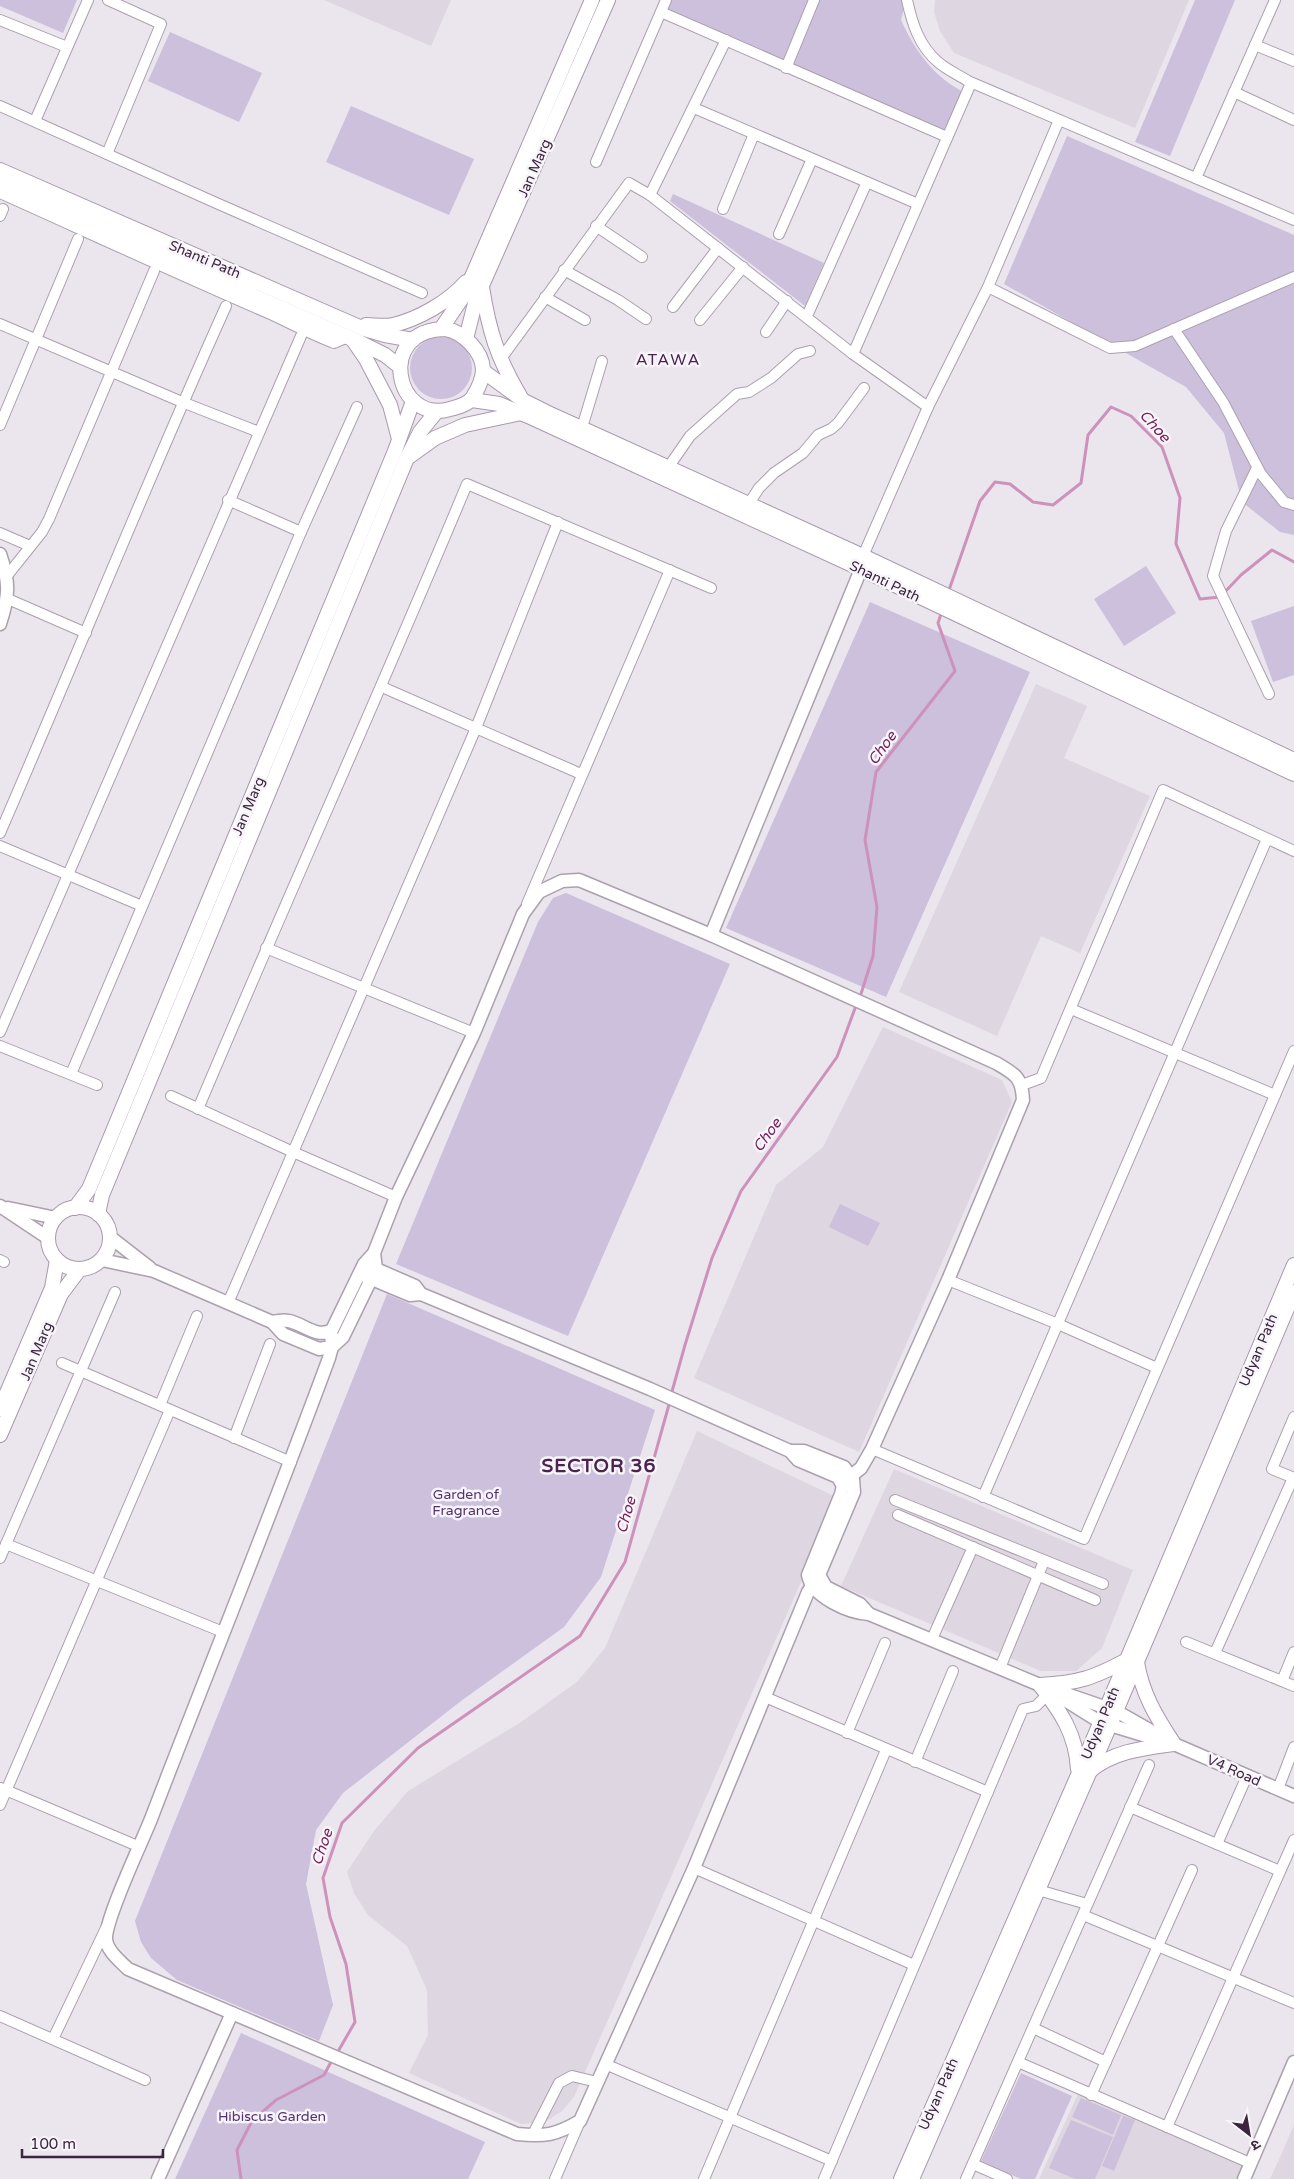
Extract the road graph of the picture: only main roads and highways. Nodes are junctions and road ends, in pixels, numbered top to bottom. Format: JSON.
{"nodes":[{"id":1,"x":592,"y":0,"type":"edge"},
{"id":2,"x":608,"y":0,"type":"edge"},
{"id":3,"x":0,"y":170,"type":"edge"},
{"id":4,"x":0,"y":184,"type":"edge"},
{"id":5,"x":473,"y":275,"type":"junction"},
{"id":6,"x":482,"y":287,"type":"junction"},
{"id":7,"x":357,"y":325,"type":"junction"},
{"id":8,"x":441,"y":329,"type":"junction"},
{"id":9,"x":350,"y":338,"type":"junction"},
{"id":10,"x":466,"y":339,"type":"junction"},
{"id":11,"x":413,"y":340,"type":"junction"},
{"id":12,"x":399,"y":366,"type":"junction"},
{"id":13,"x":483,"y":371,"type":"junction"},
{"id":14,"x":472,"y":400,"type":"junction"},
{"id":15,"x":413,"y":401,"type":"junction"},
{"id":16,"x":522,"y":407,"type":"junction"},
{"id":17,"x":437,"y":411,"type":"junction"},
{"id":18,"x":399,"y":439,"type":"junction"},
{"id":19,"x":407,"y":458,"type":"junction"},
{"id":20,"x":862,"y":563,"type":"junction"},
{"id":21,"x":984,"y":621,"type":"junction"},
{"id":22,"x":1294,"y":760,"type":"edge"},
{"id":23,"x":1294,"y":774,"type":"edge"},
{"id":24,"x":75,"y":1208,"type":"junction"},
{"id":25,"x":98,"y":1214,"type":"junction"},
{"id":26,"x":56,"y":1260,"type":"junction"},
{"id":27,"x":1294,"y":1265,"type":"edge"},
{"id":28,"x":79,"y":1270,"type":"junction"},
{"id":29,"x":1294,"y":1292,"type":"edge"},
{"id":30,"x":0,"y":1409,"type":"edge"},
{"id":31,"x":0,"y":1435,"type":"edge"},
{"id":32,"x":1132,"y":1661,"type":"junction"},
{"id":33,"x":1084,"y":1772,"type":"junction"},
{"id":34,"x":901,"y":2179,"type":"edge"},
{"id":35,"x":912,"y":2179,"type":"edge"}],
"edges":[{"from":1,"to":5,"type":"main road","name":"Jan Marg"},
{"from":2,"to":6,"type":"main road","name":"Jan Marg"},
{"from":3,"to":7,"type":"main road","name":"Shanti Path"},
{"from":4,"to":9,"type":"main road","name":"Shanti Path"},
{"from":5,"to":7,"type":"main road"},
{"from":5,"to":8,"type":"main road","name":"Jan Marg"},
{"from":6,"to":10,"type":"main road","name":"Jan Marg"},
{"from":6,"to":16,"type":"main road"},
{"from":7,"to":11,"type":"main road","name":"Shanti Path"},
{"from":8,"to":10,"type":"main road"},
{"from":8,"to":11,"type":"main road"},
{"from":9,"to":12,"type":"main road","name":"Shanti Path"},
{"from":9,"to":18,"type":"main road"},
{"from":10,"to":13,"type":"main road"},
{"from":11,"to":12,"type":"main road"},
{"from":12,"to":15,"type":"main road"},
{"from":13,"to":14,"type":"main road"},
{"from":13,"to":16,"type":"main road","name":"Shanti Path"},
{"from":14,"to":16,"type":"main road","name":"Shanti Path"},
{"from":14,"to":17,"type":"main road"},
{"from":15,"to":17,"type":"main road"},
{"from":15,"to":18,"type":"main road","name":"Jan Marg"},
{"from":16,"to":19,"type":"main road"},
{"from":16,"to":20,"type":"main road","name":"Shanti Path"},
{"from":17,"to":19,"type":"main road","name":"Jan Marg"},
{"from":18,"to":24,"type":"main road","name":"Jan Marg"},
{"from":19,"to":25,"type":"main road","name":"Jan Marg"},
{"from":20,"to":21,"type":"main road","name":"Shanti Path"},
{"from":20,"to":21,"type":"main road","name":"Shanti Path"},
{"from":21,"to":22,"type":"main road","name":"Shanti Path"},
{"from":21,"to":23,"type":"main road","name":"Shanti Path"},
{"from":24,"to":25,"type":"main road"},
{"from":24,"to":26,"type":"main road"},
{"from":25,"to":28,"type":"main road"},
{"from":26,"to":28,"type":"main road"},
{"from":26,"to":30,"type":"main road","name":"Jan Marg"},
{"from":27,"to":32,"type":"main road","name":"Udyan Path"},
{"from":28,"to":31,"type":"main road","name":"Jan Marg"},
{"from":29,"to":32,"type":"main road","name":"Udyan Path"},
{"from":32,"to":33,"type":"main road","name":"Udyan Path"},
{"from":32,"to":33,"type":"main road"},
{"from":32,"to":33,"type":"main road"},
{"from":33,"to":34,"type":"main road","name":"Udyan Path"},
{"from":33,"to":35,"type":"main road","name":"Udyan Path"}]}
